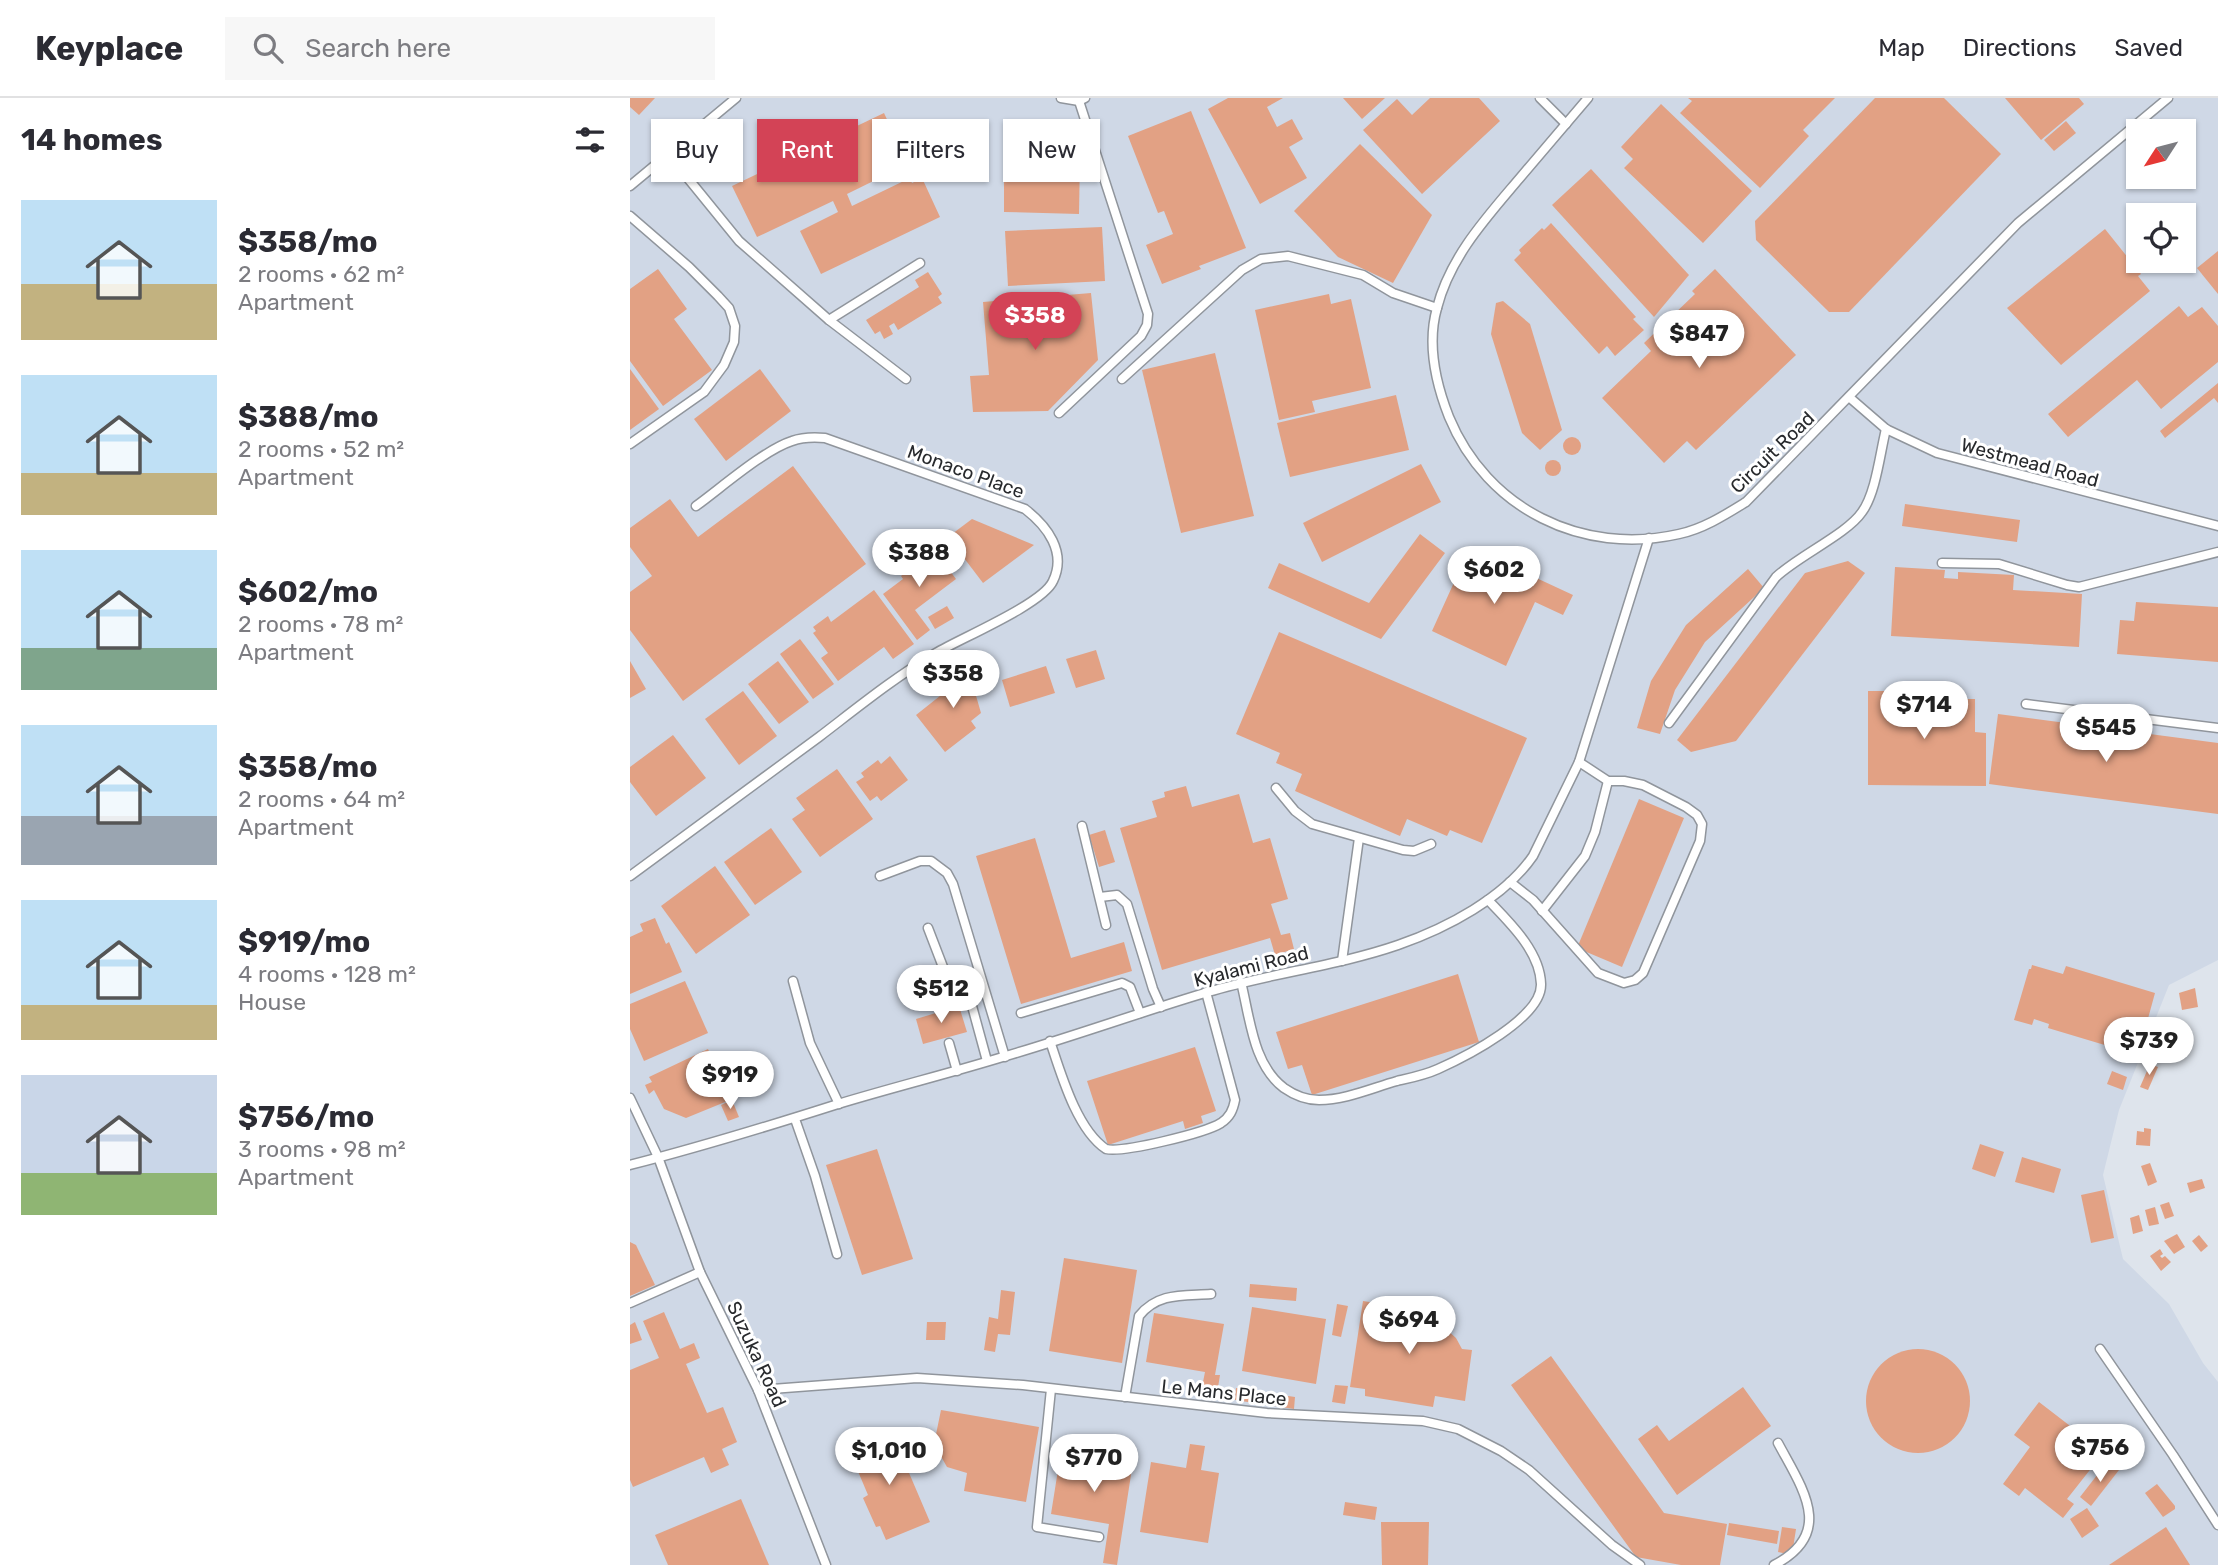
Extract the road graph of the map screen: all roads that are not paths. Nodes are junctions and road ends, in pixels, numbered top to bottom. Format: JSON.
{"nodes":[{"id":1,"x":736,"y":98,"type":"edge"},
{"id":2,"x":1061,"y":98,"type":"edge"},
{"id":3,"x":1540,"y":98,"type":"edge"},
{"id":4,"x":1588,"y":98,"type":"edge"},
{"id":5,"x":2168,"y":98,"type":"edge"},
{"id":6,"x":1082,"y":100,"type":"edge"},
{"id":7,"x":711,"y":119,"type":"edge"},
{"id":8,"x":1566,"y":124,"type":"junction"},
{"id":9,"x":651,"y":169,"type":"edge"},
{"id":10,"x":691,"y":182,"type":"edge"},
{"id":11,"x":630,"y":186,"type":"edge"},
{"id":12,"x":630,"y":216,"type":"edge"},
{"id":13,"x":920,"y":263,"type":"dead end"},
{"id":14,"x":1437,"y":308,"type":"junction"},
{"id":15,"x":829,"y":320,"type":"junction"},
{"id":16,"x":906,"y":379,"type":"dead end"},
{"id":17,"x":1122,"y":379,"type":"dead end"},
{"id":18,"x":1849,"y":397,"type":"junction"},
{"id":19,"x":1059,"y":413,"type":"dead end"},
{"id":20,"x":1886,"y":429,"type":"junction"},
{"id":21,"x":630,"y":444,"type":"edge"},
{"id":22,"x":696,"y":506,"type":"dead end"},
{"id":23,"x":2218,"y":526,"type":"edge"},
{"id":24,"x":1649,"y":538,"type":"junction"},
{"id":25,"x":2218,"y":552,"type":"edge"},
{"id":26,"x":1942,"y":563,"type":"dead end"},
{"id":27,"x":2026,"y":704,"type":"dead end"},
{"id":28,"x":1669,"y":723,"type":"dead end"},
{"id":29,"x":2218,"y":728,"type":"edge"},
{"id":30,"x":1579,"y":762,"type":"junction"},
{"id":31,"x":1608,"y":781,"type":"junction"},
{"id":32,"x":1276,"y":788,"type":"dead end"},
{"id":33,"x":1082,"y":827,"type":"dead end"},
{"id":34,"x":1359,"y":838,"type":"junction"},
{"id":35,"x":1431,"y":844,"type":"dead end"},
{"id":36,"x":630,"y":876,"type":"edge"},
{"id":37,"x":880,"y":876,"type":"dead end"},
{"id":38,"x":1510,"y":882,"type":"junction"},
{"id":39,"x":1101,"y":897,"type":"junction"},
{"id":40,"x":1488,"y":900,"type":"junction"},
{"id":41,"x":1542,"y":911,"type":"junction"},
{"id":42,"x":1106,"y":925,"type":"dead end"},
{"id":43,"x":928,"y":928,"type":"dead end"},
{"id":44,"x":1342,"y":961,"type":"junction"},
{"id":45,"x":793,"y":981,"type":"dead end"},
{"id":46,"x":1241,"y":982,"type":"junction"},
{"id":47,"x":1206,"y":992,"type":"junction"},
{"id":48,"x":1161,"y":1007,"type":"junction"},
{"id":49,"x":1021,"y":1013,"type":"dead end"},
{"id":50,"x":1140,"y":1013,"type":"junction"},
{"id":51,"x":1050,"y":1041,"type":"junction"},
{"id":52,"x":949,"y":1043,"type":"dead end"},
{"id":53,"x":1005,"y":1057,"type":"junction"},
{"id":54,"x":987,"y":1061,"type":"junction"},
{"id":55,"x":957,"y":1071,"type":"junction"},
{"id":56,"x":630,"y":1098,"type":"edge"},
{"id":57,"x":838,"y":1104,"type":"junction"},
{"id":58,"x":795,"y":1119,"type":"junction"},
{"id":59,"x":659,"y":1157,"type":"junction"},
{"id":60,"x":630,"y":1165,"type":"edge"},
{"id":61,"x":837,"y":1254,"type":"dead end"},
{"id":62,"x":700,"y":1272,"type":"junction"},
{"id":63,"x":1211,"y":1294,"type":"dead end"},
{"id":64,"x":630,"y":1303,"type":"edge"},
{"id":65,"x":2100,"y":1349,"type":"dead end"},
{"id":66,"x":1051,"y":1389,"type":"junction"},
{"id":67,"x":758,"y":1390,"type":"junction"},
{"id":68,"x":1125,"y":1397,"type":"junction"},
{"id":69,"x":1778,"y":1443,"type":"dead end"},
{"id":70,"x":2218,"y":1525,"type":"edge"},
{"id":71,"x":1099,"y":1537,"type":"dead end"},
{"id":72,"x":826,"y":1565,"type":"edge"},
{"id":73,"x":1640,"y":1565,"type":"edge"},
{"id":74,"x":1774,"y":1565,"type":"edge"}],
"edges":[{"from":1,"to":7,"type":"lane"},
{"from":2,"to":6,"type":"lane"},
{"from":3,"to":8,"type":"lane"},
{"from":4,"to":8,"type":"lane","name":"Circuit Road"},
{"from":5,"to":18,"type":"lane","name":"Circuit Road"},
{"from":6,"to":19,"type":"lane"},
{"from":8,"to":14,"type":"lane","name":"Circuit Road"},
{"from":9,"to":11,"type":"lane"},
{"from":10,"to":15,"type":"lane"},
{"from":12,"to":21,"type":"lane"},
{"from":13,"to":15,"type":"lane"},
{"from":14,"to":17,"type":"lane"},
{"from":14,"to":24,"type":"lane","name":"Circuit Road"},
{"from":15,"to":16,"type":"lane"},
{"from":18,"to":20,"type":"lane","name":"Westmead Road"},
{"from":18,"to":24,"type":"lane","name":"Circuit Road"},
{"from":20,"to":23,"type":"lane","name":"Westmead Road"},
{"from":20,"to":28,"type":"lane"},
{"from":22,"to":36,"type":"lane","name":"Monaco Place"},
{"from":24,"to":30,"type":"lane","name":"Kyalami Road"},
{"from":25,"to":26,"type":"lane"},
{"from":27,"to":29,"type":"lane"},
{"from":30,"to":31,"type":"lane"},
{"from":30,"to":38,"type":"lane","name":"Kyalami Road"},
{"from":31,"to":41,"type":"lane"},
{"from":31,"to":41,"type":"lane"},
{"from":32,"to":34,"type":"lane"},
{"from":33,"to":39,"type":"lane"},
{"from":34,"to":35,"type":"lane"},
{"from":34,"to":44,"type":"lane"},
{"from":37,"to":53,"type":"lane"},
{"from":38,"to":40,"type":"lane","name":"Kyalami Road"},
{"from":38,"to":41,"type":"lane"},
{"from":39,"to":42,"type":"lane"},
{"from":39,"to":48,"type":"lane"},
{"from":40,"to":44,"type":"lane","name":"Kyalami Road"},
{"from":40,"to":46,"type":"lane"},
{"from":43,"to":54,"type":"lane"},
{"from":44,"to":46,"type":"lane","name":"Kyalami Road"},
{"from":45,"to":57,"type":"lane"},
{"from":46,"to":47,"type":"lane","name":"Kyalami Road"},
{"from":47,"to":48,"type":"lane","name":"Kyalami Road"},
{"from":47,"to":51,"type":"lane"},
{"from":48,"to":50,"type":"lane","name":"Kyalami Road"},
{"from":49,"to":50,"type":"lane"},
{"from":50,"to":51,"type":"lane","name":"Kyalami Road"},
{"from":51,"to":53,"type":"lane","name":"Kyalami Road"},
{"from":52,"to":55,"type":"lane"},
{"from":53,"to":54,"type":"lane","name":"Kyalami Road"},
{"from":54,"to":55,"type":"lane","name":"Kyalami Road"},
{"from":55,"to":57,"type":"lane","name":"Kyalami Road"},
{"from":56,"to":59,"type":"lane"},
{"from":57,"to":58,"type":"lane","name":"Kyalami Road"},
{"from":58,"to":59,"type":"lane","name":"Kyalami Road"},
{"from":58,"to":61,"type":"lane"},
{"from":59,"to":60,"type":"lane","name":"Kyalami Road"},
{"from":59,"to":62,"type":"lane","name":"Suzuka Road"},
{"from":62,"to":64,"type":"lane"},
{"from":62,"to":67,"type":"lane","name":"Suzuka Road"},
{"from":63,"to":68,"type":"lane"},
{"from":65,"to":70,"type":"lane"},
{"from":66,"to":67,"type":"lane","name":"Le Mans Place"},
{"from":66,"to":68,"type":"lane","name":"Le Mans Place"},
{"from":66,"to":71,"type":"lane"},
{"from":67,"to":72,"type":"lane","name":"Suzuka Road"},
{"from":68,"to":73,"type":"lane","name":"Le Mans Place"},
{"from":69,"to":74,"type":"lane"}]}
